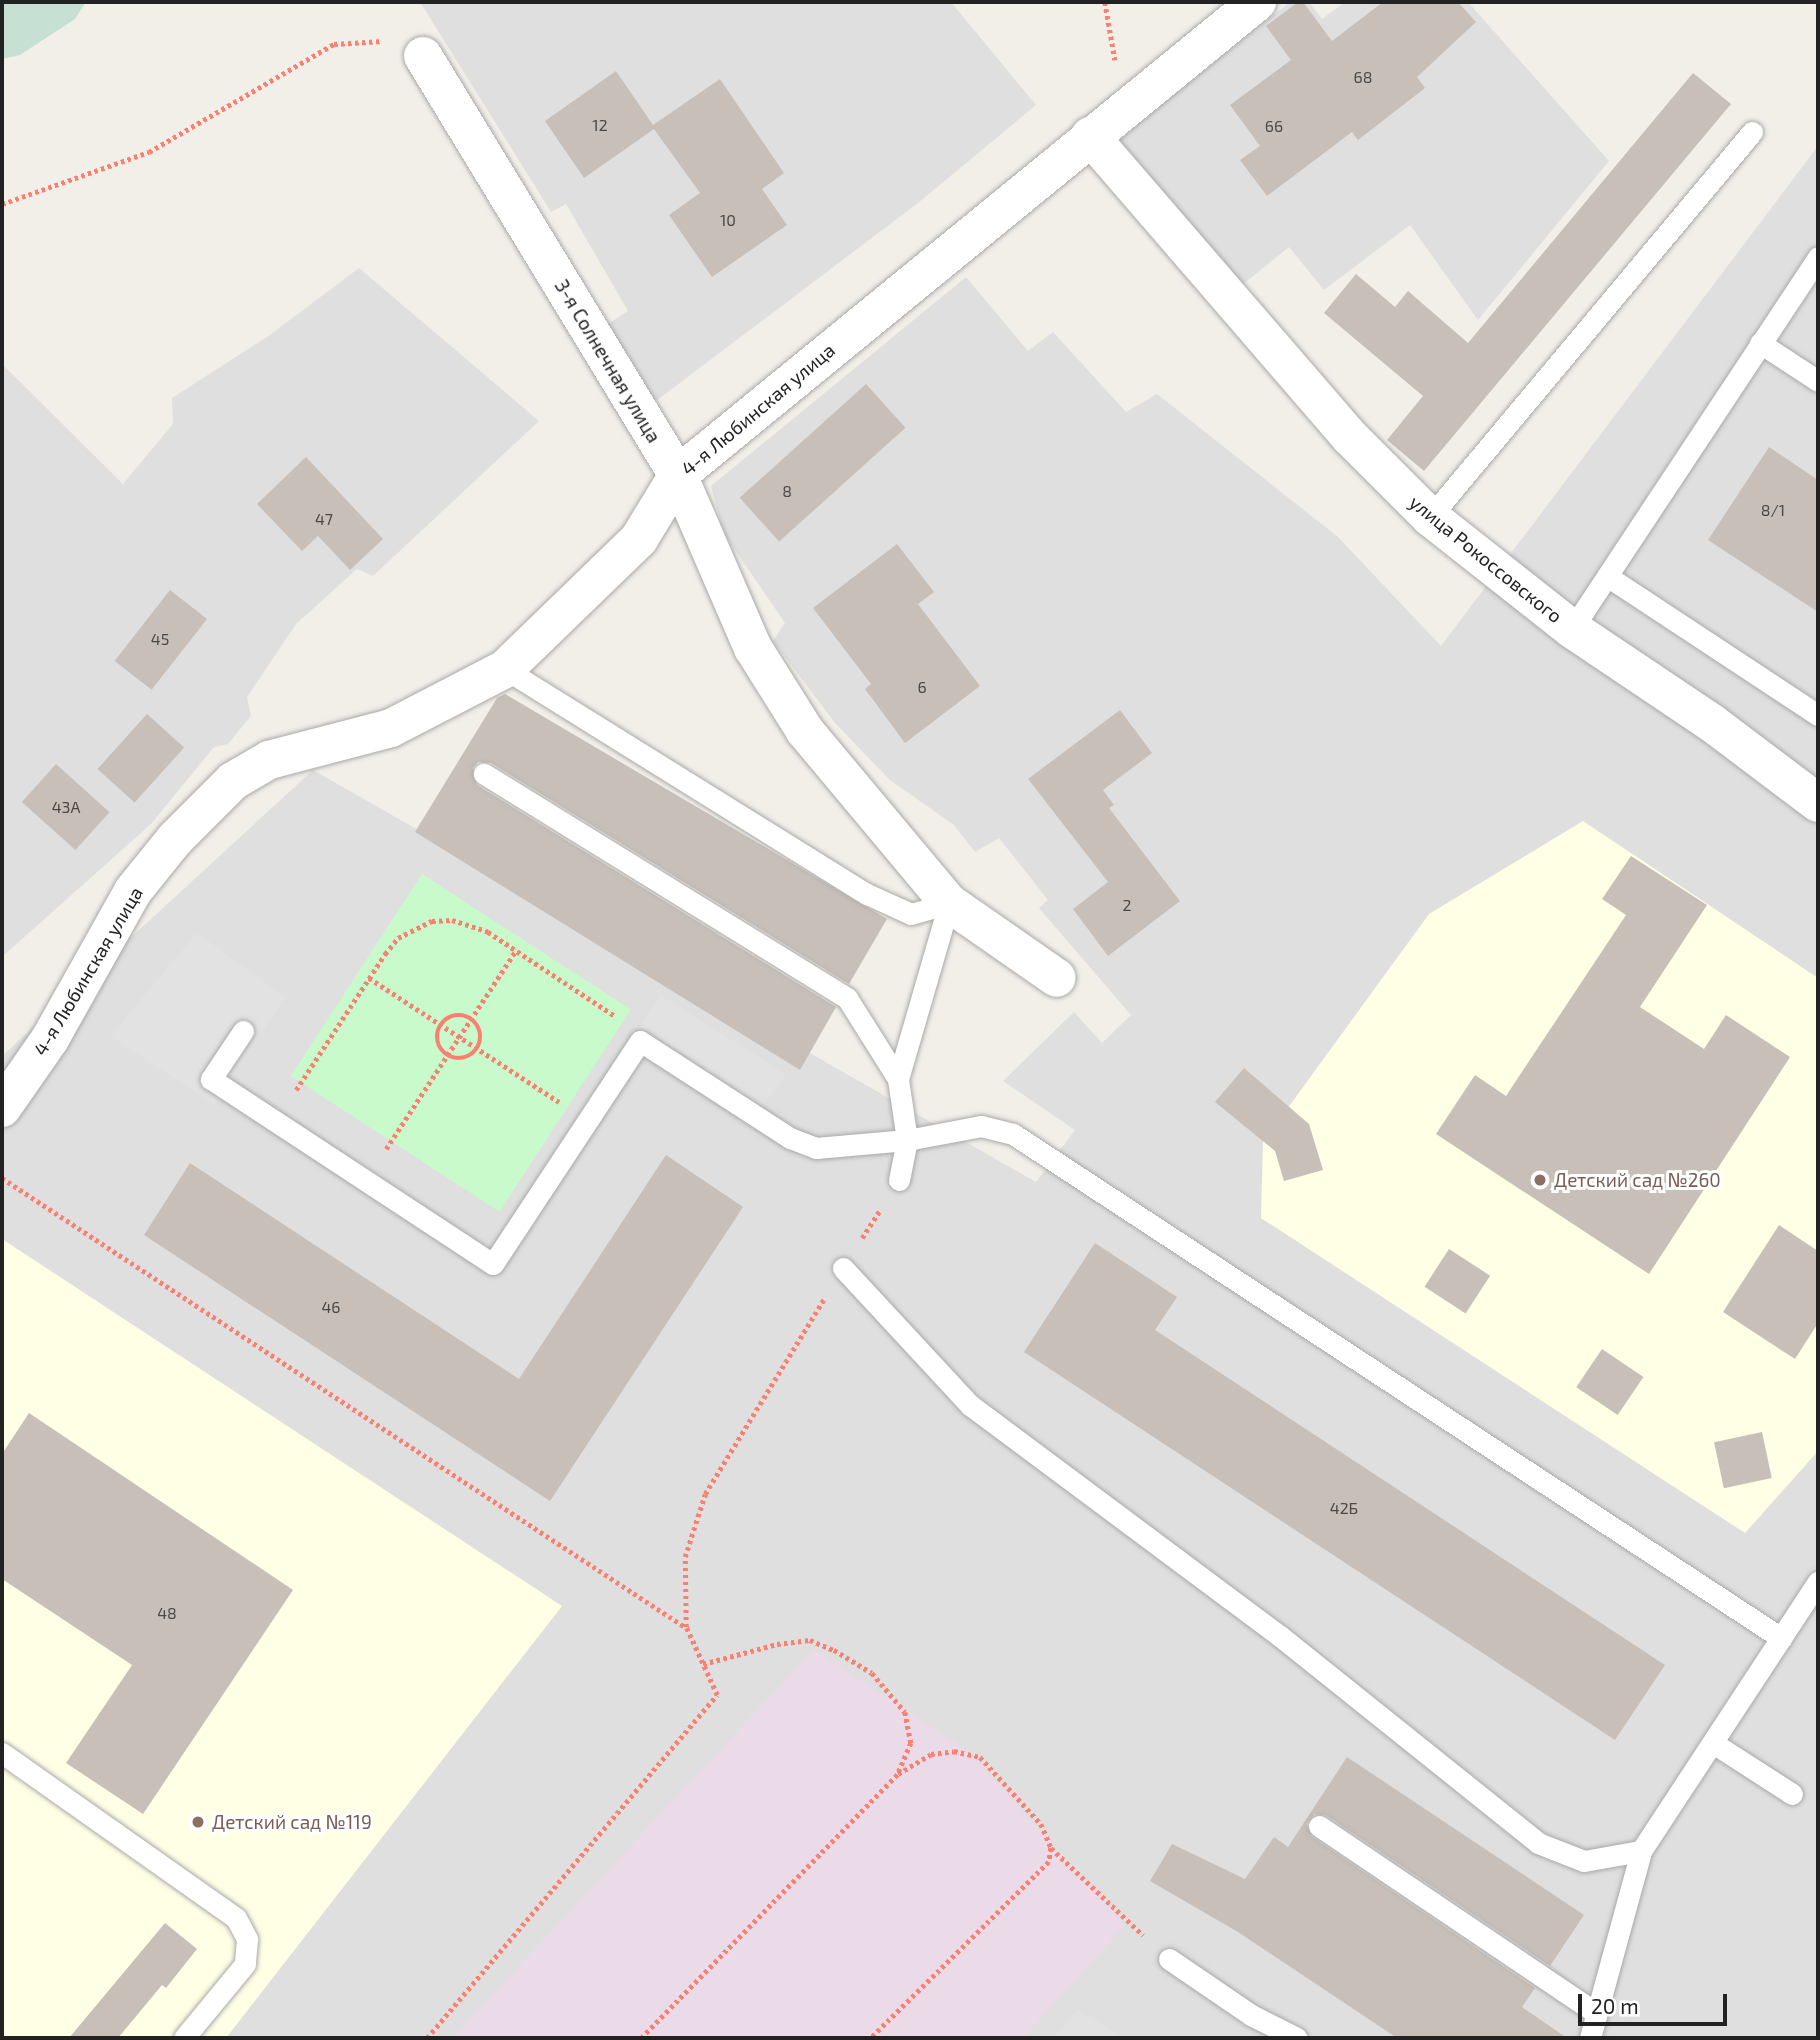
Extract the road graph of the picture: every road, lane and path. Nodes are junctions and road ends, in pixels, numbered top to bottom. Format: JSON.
{"nodes":[{"id":1,"x":1105,"y":2,"type":"edge"},
{"id":2,"x":1257,"y":2,"type":"edge"},
{"id":3,"x":423,"y":56,"type":"joint"},
{"id":4,"x":1123,"y":107,"type":"junction"},
{"id":5,"x":1752,"y":132,"type":"dead end"},
{"id":6,"x":1090,"y":136,"type":"junction"},
{"id":7,"x":2,"y":204,"type":"edge"},
{"id":8,"x":1818,"y":257,"type":"edge"},
{"id":9,"x":1760,"y":343,"type":"junction"},
{"id":10,"x":1818,"y":381,"type":"edge"},
{"id":11,"x":678,"y":475,"type":"junction"},
{"id":12,"x":1430,"y":517,"type":"junction"},
{"id":13,"x":1607,"y":576,"type":"junction"},
{"id":14,"x":1572,"y":629,"type":"junction"},
{"id":15,"x":505,"y":668,"type":"junction"},
{"id":16,"x":1818,"y":715,"type":"edge"},
{"id":17,"x":484,"y":774,"type":"dead end"},
{"id":18,"x":1818,"y":803,"type":"edge"},
{"id":19,"x":948,"y":903,"type":"junction"},
{"id":20,"x":516,"y":950,"type":"junction"},
{"id":21,"x":369,"y":978,"type":"junction"},
{"id":22,"x":1057,"y":978,"type":"dead end"},
{"id":23,"x":471,"y":1018,"type":"junction"},
{"id":24,"x":440,"y":1025,"type":"junction"},
{"id":25,"x":243,"y":1031,"type":"dead end"},
{"id":26,"x":459,"y":1037,"type":"junction"},
{"id":27,"x":640,"y":1041,"type":"junction"},
{"id":28,"x":477,"y":1049,"type":"junction"},
{"id":29,"x":447,"y":1055,"type":"junction"},
{"id":30,"x":898,"y":1079,"type":"junction"},
{"id":31,"x":2,"y":1108,"type":"edge"},
{"id":32,"x":275,"y":1121,"type":"junction"},
{"id":33,"x":587,"y":1121,"type":"junction"},
{"id":34,"x":906,"y":1140,"type":"junction"},
{"id":35,"x":2,"y":1178,"type":"edge"},
{"id":36,"x":899,"y":1180,"type":"joint"},
{"id":37,"x":365,"y":1181,"type":"junction"},
{"id":38,"x":843,"y":1268,"type":"junction"},
{"id":39,"x":1818,"y":1581,"type":"edge"},
{"id":40,"x":686,"y":1627,"type":"junction"},
{"id":41,"x":1781,"y":1638,"type":"junction"},
{"id":42,"x":703,"y":1664,"type":"junction"},
{"id":43,"x":1713,"y":1742,"type":"junction"},
{"id":44,"x":2,"y":1754,"type":"edge"},
{"id":45,"x":898,"y":1774,"type":"junction"},
{"id":46,"x":1792,"y":1794,"type":"dead end"},
{"id":47,"x":1319,"y":1826,"type":"dead end"},
{"id":48,"x":1051,"y":1848,"type":"junction"},
{"id":49,"x":1641,"y":1851,"type":"junction"},
{"id":50,"x":1169,"y":1959,"type":"joint"},
{"id":51,"x":1595,"y":2012,"type":"junction"},
{"id":52,"x":184,"y":2038,"type":"edge"},
{"id":53,"x":427,"y":2038,"type":"edge"},
{"id":54,"x":640,"y":2038,"type":"edge"},
{"id":55,"x":871,"y":2038,"type":"edge"},
{"id":56,"x":1297,"y":2038,"type":"edge"},
{"id":57,"x":1590,"y":2038,"type":"edge"}],
"edges":[{"from":1,"to":4,"type":"path"},
{"from":2,"to":4,"type":"street","name":"4-я Любинская улица"},
{"from":3,"to":7,"type":"path"},
{"from":3,"to":11,"type":"street","name":"3-я Солнечная улица"},
{"from":4,"to":6,"type":"street","name":"4-я Любинская улица"},
{"from":5,"to":12,"type":"lane"},
{"from":6,"to":11,"type":"street","name":"4-я Любинская улица"},
{"from":6,"to":12,"type":"street","name":"улица Рокоссовского"},
{"from":8,"to":9,"type":"lane"},
{"from":9,"to":10,"type":"lane"},
{"from":9,"to":13,"type":"lane"},
{"from":11,"to":15,"type":"street","name":"4-я Любинская улица"},
{"from":11,"to":19,"type":"street","name":"3-я Солнечная улица"},
{"from":12,"to":14,"type":"street","name":"улица Рокоссовского"},
{"from":13,"to":14,"type":"lane"},
{"from":13,"to":16,"type":"lane"},
{"from":14,"to":18,"type":"street","name":"улица Рокоссовского"},
{"from":15,"to":19,"type":"lane"},
{"from":15,"to":31,"type":"street","name":"4-я Любинская улица"},
{"from":17,"to":30,"type":"lane"},
{"from":19,"to":22,"type":"street","name":"3-я Солнечная улица"},
{"from":19,"to":30,"type":"lane"},
{"from":20,"to":21,"type":"path"},
{"from":20,"to":23,"type":"path"},
{"from":20,"to":27,"type":"path"},
{"from":21,"to":24,"type":"path"},
{"from":21,"to":32,"type":"path"},
{"from":23,"to":24,"type":"path"},
{"from":23,"to":26,"type":"path"},
{"from":23,"to":28,"type":"path"},
{"from":24,"to":26,"type":"path"},
{"from":24,"to":29,"type":"path"},
{"from":25,"to":32,"type":"lane"},
{"from":26,"to":28,"type":"path"},
{"from":26,"to":29,"type":"path"},
{"from":27,"to":33,"type":"lane"},
{"from":27,"to":34,"type":"lane"},
{"from":28,"to":29,"type":"path"},
{"from":28,"to":33,"type":"path"},
{"from":29,"to":37,"type":"path"},
{"from":30,"to":34,"type":"lane"},
{"from":32,"to":37,"type":"lane"},
{"from":33,"to":37,"type":"lane"},
{"from":34,"to":36,"type":"lane"},
{"from":34,"to":41,"type":"lane"},
{"from":35,"to":40,"type":"path"},
{"from":36,"to":38,"type":"path"},
{"from":38,"to":40,"type":"path"},
{"from":38,"to":49,"type":"lane"},
{"from":39,"to":41,"type":"lane"},
{"from":40,"to":42,"type":"path"},
{"from":41,"to":43,"type":"lane"},
{"from":42,"to":45,"type":"path"},
{"from":42,"to":53,"type":"path"},
{"from":43,"to":46,"type":"lane"},
{"from":43,"to":49,"type":"lane"},
{"from":44,"to":52,"type":"lane"},
{"from":45,"to":48,"type":"path"},
{"from":45,"to":54,"type":"path"},
{"from":47,"to":51,"type":"lane"},
{"from":48,"to":50,"type":"path"},
{"from":48,"to":55,"type":"path"},
{"from":49,"to":51,"type":"lane"},
{"from":50,"to":56,"type":"lane"},
{"from":51,"to":57,"type":"lane"}]}
